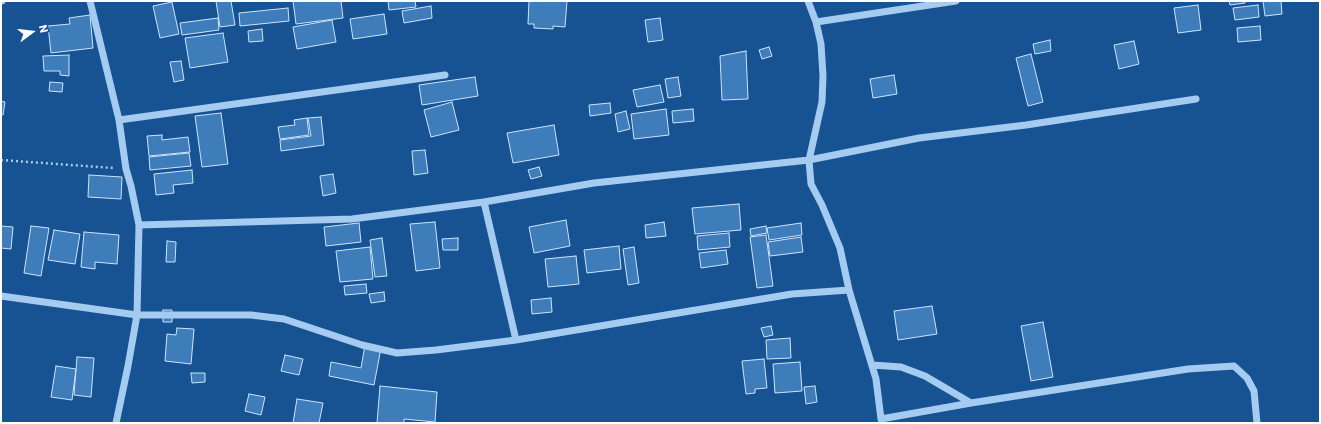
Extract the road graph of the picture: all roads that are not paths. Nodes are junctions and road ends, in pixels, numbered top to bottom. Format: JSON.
{"nodes":[{"id":1,"x":90,"y":1,"type":"edge"},
{"id":2,"x":808,"y":1,"type":"edge"},
{"id":3,"x":956,"y":1,"type":"edge"},
{"id":4,"x":816,"y":22,"type":"junction"},
{"id":5,"x":445,"y":75,"type":"dead end"},
{"id":6,"x":1196,"y":99,"type":"dead end"},
{"id":7,"x":119,"y":120,"type":"junction"},
{"id":8,"x":809,"y":160,"type":"junction"},
{"id":9,"x":484,"y":202,"type":"junction"},
{"id":10,"x":139,"y":225,"type":"junction"},
{"id":11,"x":849,"y":290,"type":"junction"},
{"id":12,"x":1,"y":296,"type":"edge"},
{"id":13,"x":136,"y":316,"type":"junction"},
{"id":14,"x":516,"y":340,"type":"junction"},
{"id":15,"x":872,"y":364,"type":"junction"},
{"id":16,"x":970,"y":403,"type":"junction"},
{"id":17,"x":881,"y":421,"type":"edge"},
{"id":18,"x":116,"y":423,"type":"edge"},
{"id":19,"x":1257,"y":423,"type":"edge"}],
"edges":[{"from":1,"to":7,"type":"street"},
{"from":2,"to":4,"type":"street"},
{"from":3,"to":4,"type":"street"},
{"from":4,"to":8,"type":"street"},
{"from":5,"to":7,"type":"street"},
{"from":6,"to":8,"type":"street"},
{"from":7,"to":10,"type":"street"},
{"from":8,"to":9,"type":"street"},
{"from":8,"to":11,"type":"street"},
{"from":9,"to":10,"type":"street"},
{"from":9,"to":14,"type":"street"},
{"from":10,"to":13,"type":"street"},
{"from":11,"to":14,"type":"street"},
{"from":11,"to":15,"type":"street"},
{"from":12,"to":13,"type":"street"},
{"from":13,"to":14,"type":"street"},
{"from":13,"to":18,"type":"street"},
{"from":15,"to":16,"type":"street"},
{"from":15,"to":17,"type":"street"},
{"from":16,"to":17,"type":"street"},
{"from":16,"to":19,"type":"street"}]}
